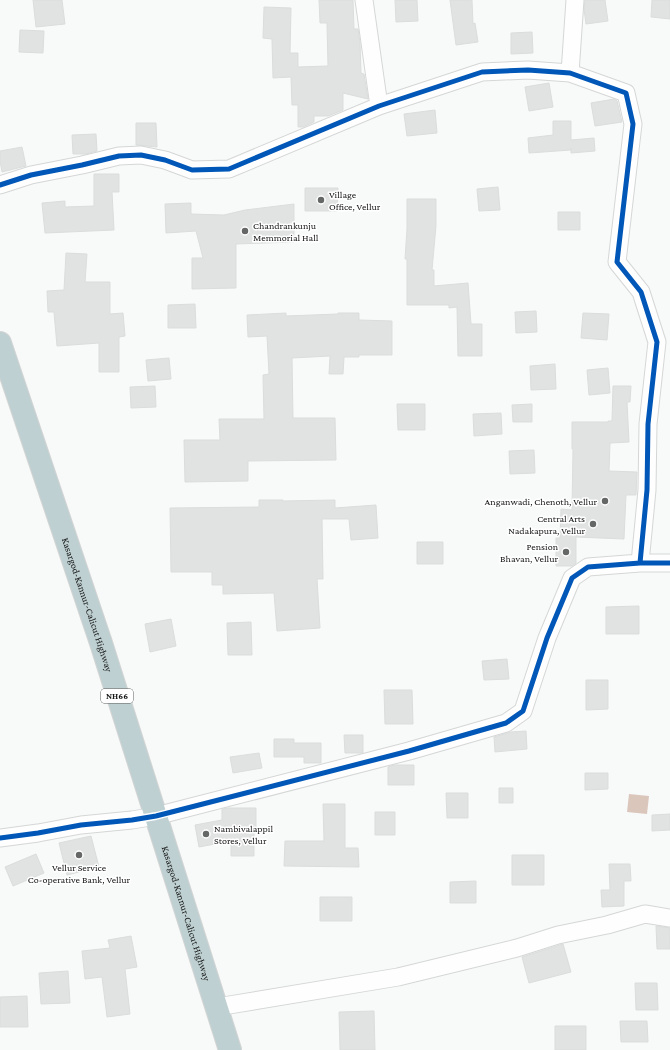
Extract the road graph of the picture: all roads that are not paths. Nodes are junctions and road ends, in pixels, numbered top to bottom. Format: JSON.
{"nodes":[{"id":1,"x":364,"y":0,"type":"edge"},
{"id":2,"x":575,"y":0,"type":"edge"},
{"id":3,"x":570,"y":73,"type":"junction"},
{"id":4,"x":379,"y":106,"type":"junction"},
{"id":5,"x":0,"y":185,"type":"edge"},
{"id":6,"x":0,"y":343,"type":"edge"},
{"id":7,"x":640,"y":563,"type":"junction"},
{"id":8,"x":670,"y":563,"type":"edge"},
{"id":9,"x":156,"y":816,"type":"junction"},
{"id":10,"x":0,"y":838,"type":"edge"},
{"id":11,"x":670,"y":918,"type":"edge"},
{"id":12,"x":217,"y":1007,"type":"junction"},
{"id":13,"x":230,"y":1050,"type":"edge"}],
"edges":[{"from":1,"to":4,"type":"street"},
{"from":2,"to":3,"type":"street"},
{"from":3,"to":4,"type":"street"},
{"from":3,"to":7,"type":"street"},
{"from":4,"to":5,"type":"street"},
{"from":6,"to":9,"type":"highway","name":"Kasargod-Kannur-Calicut Highway","number":"NH66"},
{"from":7,"to":8,"type":"street"},
{"from":7,"to":9,"type":"street"},
{"from":9,"to":10,"type":"street"},
{"from":9,"to":12,"type":"highway","name":"Kasargod-Kannur-Calicut Highway","number":"NH66"},
{"from":11,"to":12,"type":"street"},
{"from":12,"to":13,"type":"highway","name":"Kasargod-Kannur-Calicut Highway","number":"NH66"}]}
